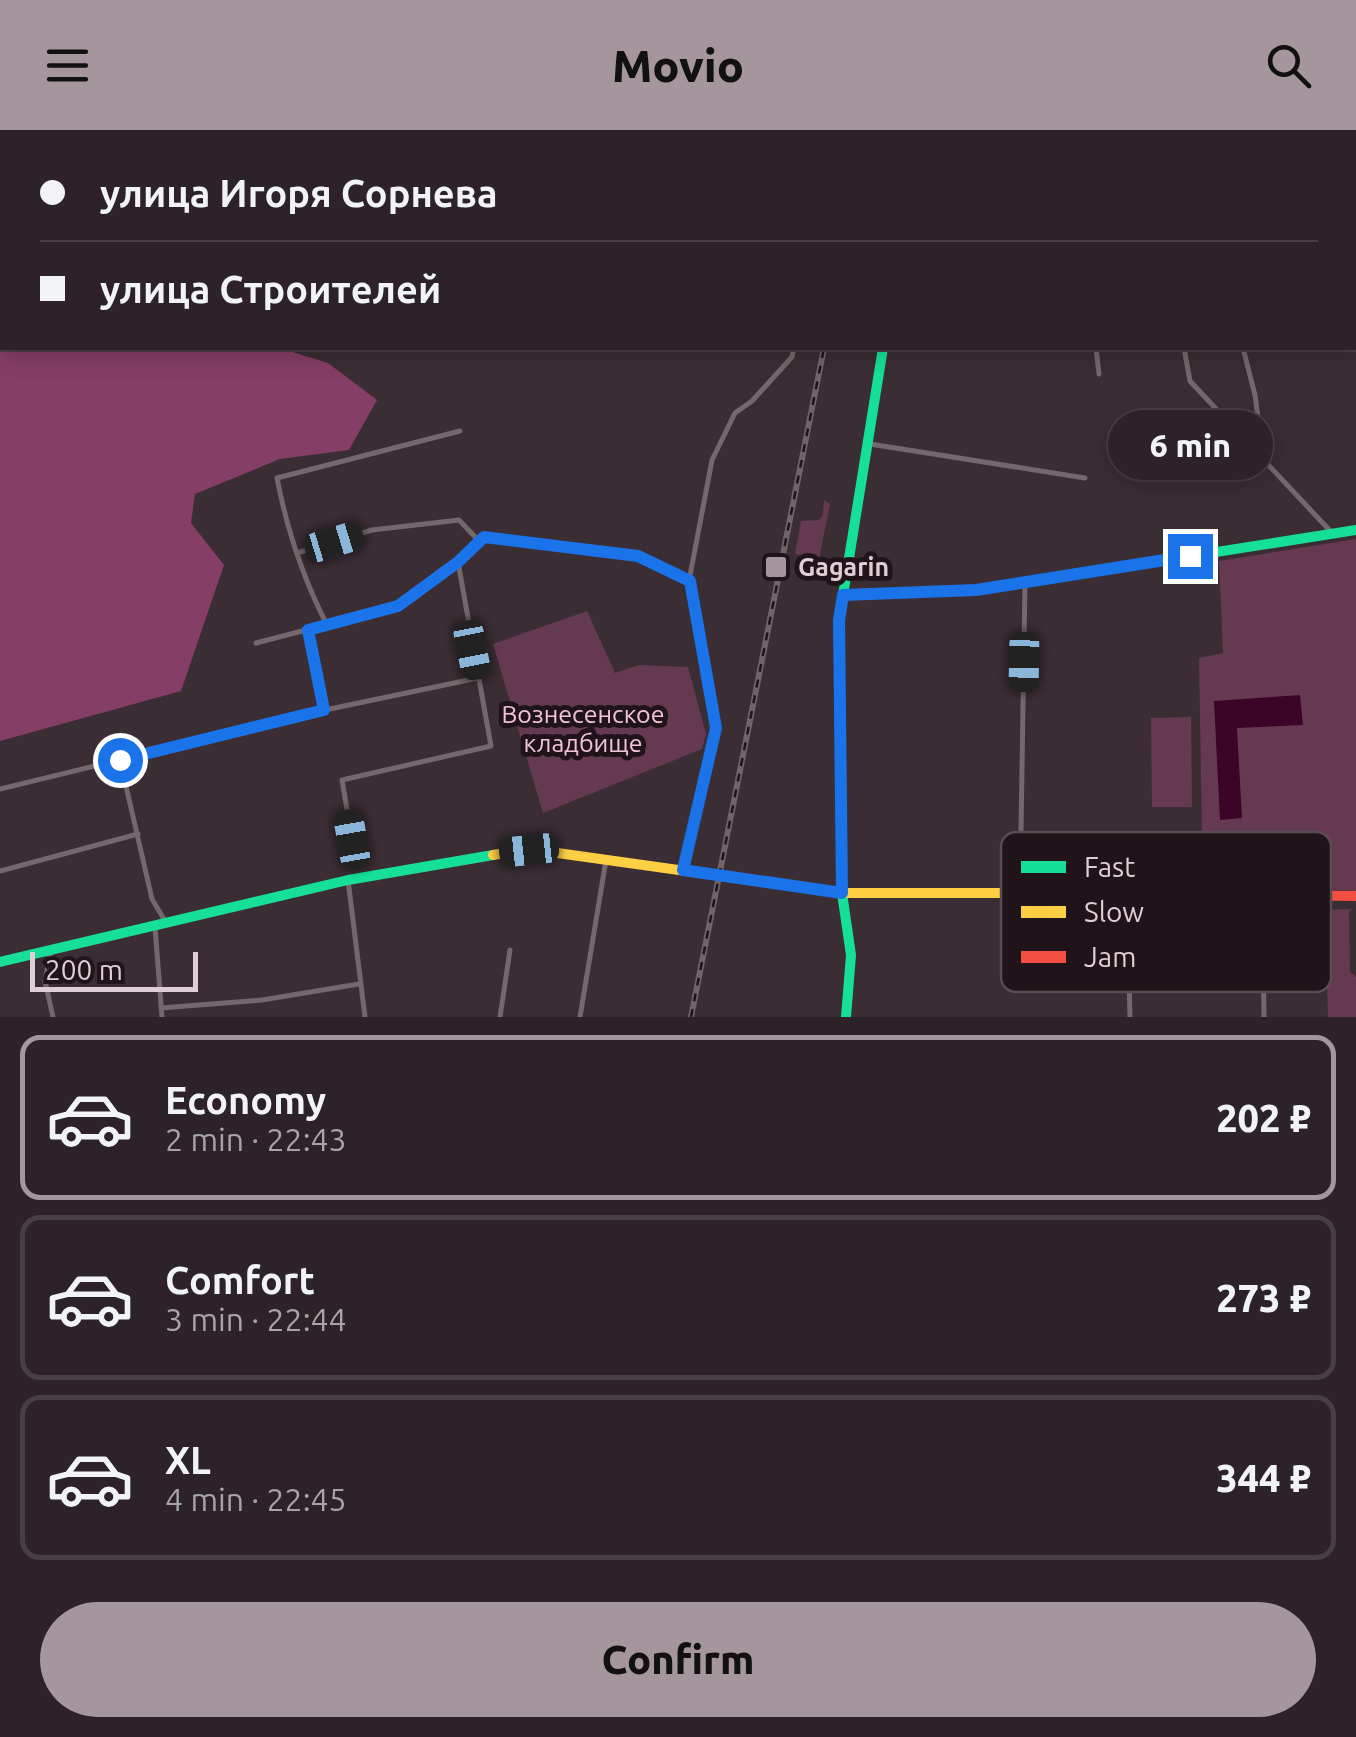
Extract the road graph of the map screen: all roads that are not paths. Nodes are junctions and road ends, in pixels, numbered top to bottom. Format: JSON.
{"nodes":[{"id":1,"x":794,"y":350,"type":"edge"},
{"id":2,"x":883,"y":350,"type":"edge"},
{"id":3,"x":1096,"y":350,"type":"edge"},
{"id":4,"x":1184,"y":350,"type":"edge"},
{"id":5,"x":1244,"y":350,"type":"edge"},
{"id":6,"x":1099,"y":374,"type":"dead end"},
{"id":7,"x":460,"y":430,"type":"dead end"},
{"id":8,"x":870,"y":444,"type":"junction"},
{"id":9,"x":1263,"y":458,"type":"junction"},
{"id":10,"x":1085,"y":478,"type":"dead end"},
{"id":11,"x":1356,"y":530,"type":"edge"},
{"id":12,"x":1334,"y":534,"type":"junction"},
{"id":13,"x":479,"y":540,"type":"junction"},
{"id":14,"x":297,"y":553,"type":"junction"},
{"id":15,"x":458,"y":562,"type":"junction"},
{"id":16,"x":690,"y":581,"type":"junction"},
{"id":17,"x":1026,"y":582,"type":"junction"},
{"id":18,"x":843,"y":595,"type":"junction"},
{"id":19,"x":327,"y":625,"type":"junction"},
{"id":20,"x":308,"y":630,"type":"junction"},
{"id":21,"x":256,"y":643,"type":"dead end"},
{"id":22,"x":478,"y":678,"type":"junction"},
{"id":23,"x":324,"y":710,"type":"junction"},
{"id":24,"x":120,"y":760,"type":"junction"},
{"id":25,"x":0,"y":789,"type":"edge"},
{"id":26,"x":1021,"y":832,"type":"edge"},
{"id":27,"x":138,"y":834,"type":"junction"},
{"id":28,"x":352,"y":839,"type":"dead end"},
{"id":29,"x":606,"y":860,"type":"junction"},
{"id":30,"x":683,"y":870,"type":"junction"},
{"id":31,"x":0,"y":871,"type":"edge"},
{"id":32,"x":348,"y":880,"type":"junction"},
{"id":33,"x":842,"y":893,"type":"junction"},
{"id":34,"x":1001,"y":893,"type":"edge"},
{"id":35,"x":1331,"y":896,"type":"edge"},
{"id":36,"x":1356,"y":896,"type":"edge"},
{"id":37,"x":160,"y":924,"type":"junction"},
{"id":38,"x":51,"y":950,"type":"junction"},
{"id":39,"x":510,"y":950,"type":"dead end"},
{"id":40,"x":0,"y":962,"type":"edge"},
{"id":41,"x":360,"y":984,"type":"junction"},
{"id":42,"x":1129,"y":992,"type":"edge"},
{"id":43,"x":1264,"y":992,"type":"edge"},
{"id":44,"x":161,"y":1008,"type":"junction"},
{"id":45,"x":53,"y":1017,"type":"edge"},
{"id":46,"x":162,"y":1017,"type":"edge"},
{"id":47,"x":365,"y":1017,"type":"edge"},
{"id":48,"x":500,"y":1017,"type":"edge"},
{"id":49,"x":580,"y":1017,"type":"edge"},
{"id":50,"x":846,"y":1017,"type":"edge"},
{"id":51,"x":1130,"y":1017,"type":"edge"},
{"id":52,"x":1264,"y":1017,"type":"edge"}],
"edges":[{"from":1,"to":16,"type":"street"},
{"from":2,"to":8,"type":"main road"},
{"from":3,"to":6,"type":"street"},
{"from":4,"to":9,"type":"street"},
{"from":5,"to":9,"type":"street"},
{"from":7,"to":14,"type":"street"},
{"from":8,"to":10,"type":"street"},
{"from":8,"to":18,"type":"main road"},
{"from":9,"to":12,"type":"street"},
{"from":11,"to":12,"type":"main road"},
{"from":12,"to":17,"type":"main road"},
{"from":13,"to":14,"type":"street"},
{"from":13,"to":15,"type":"street"},
{"from":13,"to":16,"type":"street"},
{"from":14,"to":19,"type":"street"},
{"from":15,"to":19,"type":"street"},
{"from":15,"to":22,"type":"street"},
{"from":16,"to":30,"type":"street"},
{"from":17,"to":18,"type":"main road"},
{"from":17,"to":26,"type":"street"},
{"from":18,"to":33,"type":"main road"},
{"from":19,"to":20,"type":"street"},
{"from":20,"to":21,"type":"street"},
{"from":20,"to":23,"type":"street"},
{"from":22,"to":23,"type":"street"},
{"from":22,"to":28,"type":"street"},
{"from":23,"to":24,"type":"street"},
{"from":24,"to":25,"type":"street"},
{"from":24,"to":27,"type":"street"},
{"from":27,"to":31,"type":"street"},
{"from":27,"to":37,"type":"street"},
{"from":29,"to":30,"type":"main road"},
{"from":29,"to":32,"type":"main road"},
{"from":29,"to":49,"type":"street"},
{"from":30,"to":33,"type":"main road"},
{"from":32,"to":37,"type":"main road"},
{"from":32,"to":41,"type":"street"},
{"from":33,"to":34,"type":"main road"},
{"from":33,"to":50,"type":"main road"},
{"from":35,"to":36,"type":"main road"},
{"from":37,"to":38,"type":"main road"},
{"from":37,"to":44,"type":"street"},
{"from":38,"to":40,"type":"main road"},
{"from":38,"to":45,"type":"street"},
{"from":39,"to":48,"type":"street"},
{"from":41,"to":44,"type":"street"},
{"from":41,"to":47,"type":"street"},
{"from":42,"to":51,"type":"street"},
{"from":43,"to":52,"type":"street"},
{"from":44,"to":46,"type":"street"}]}
